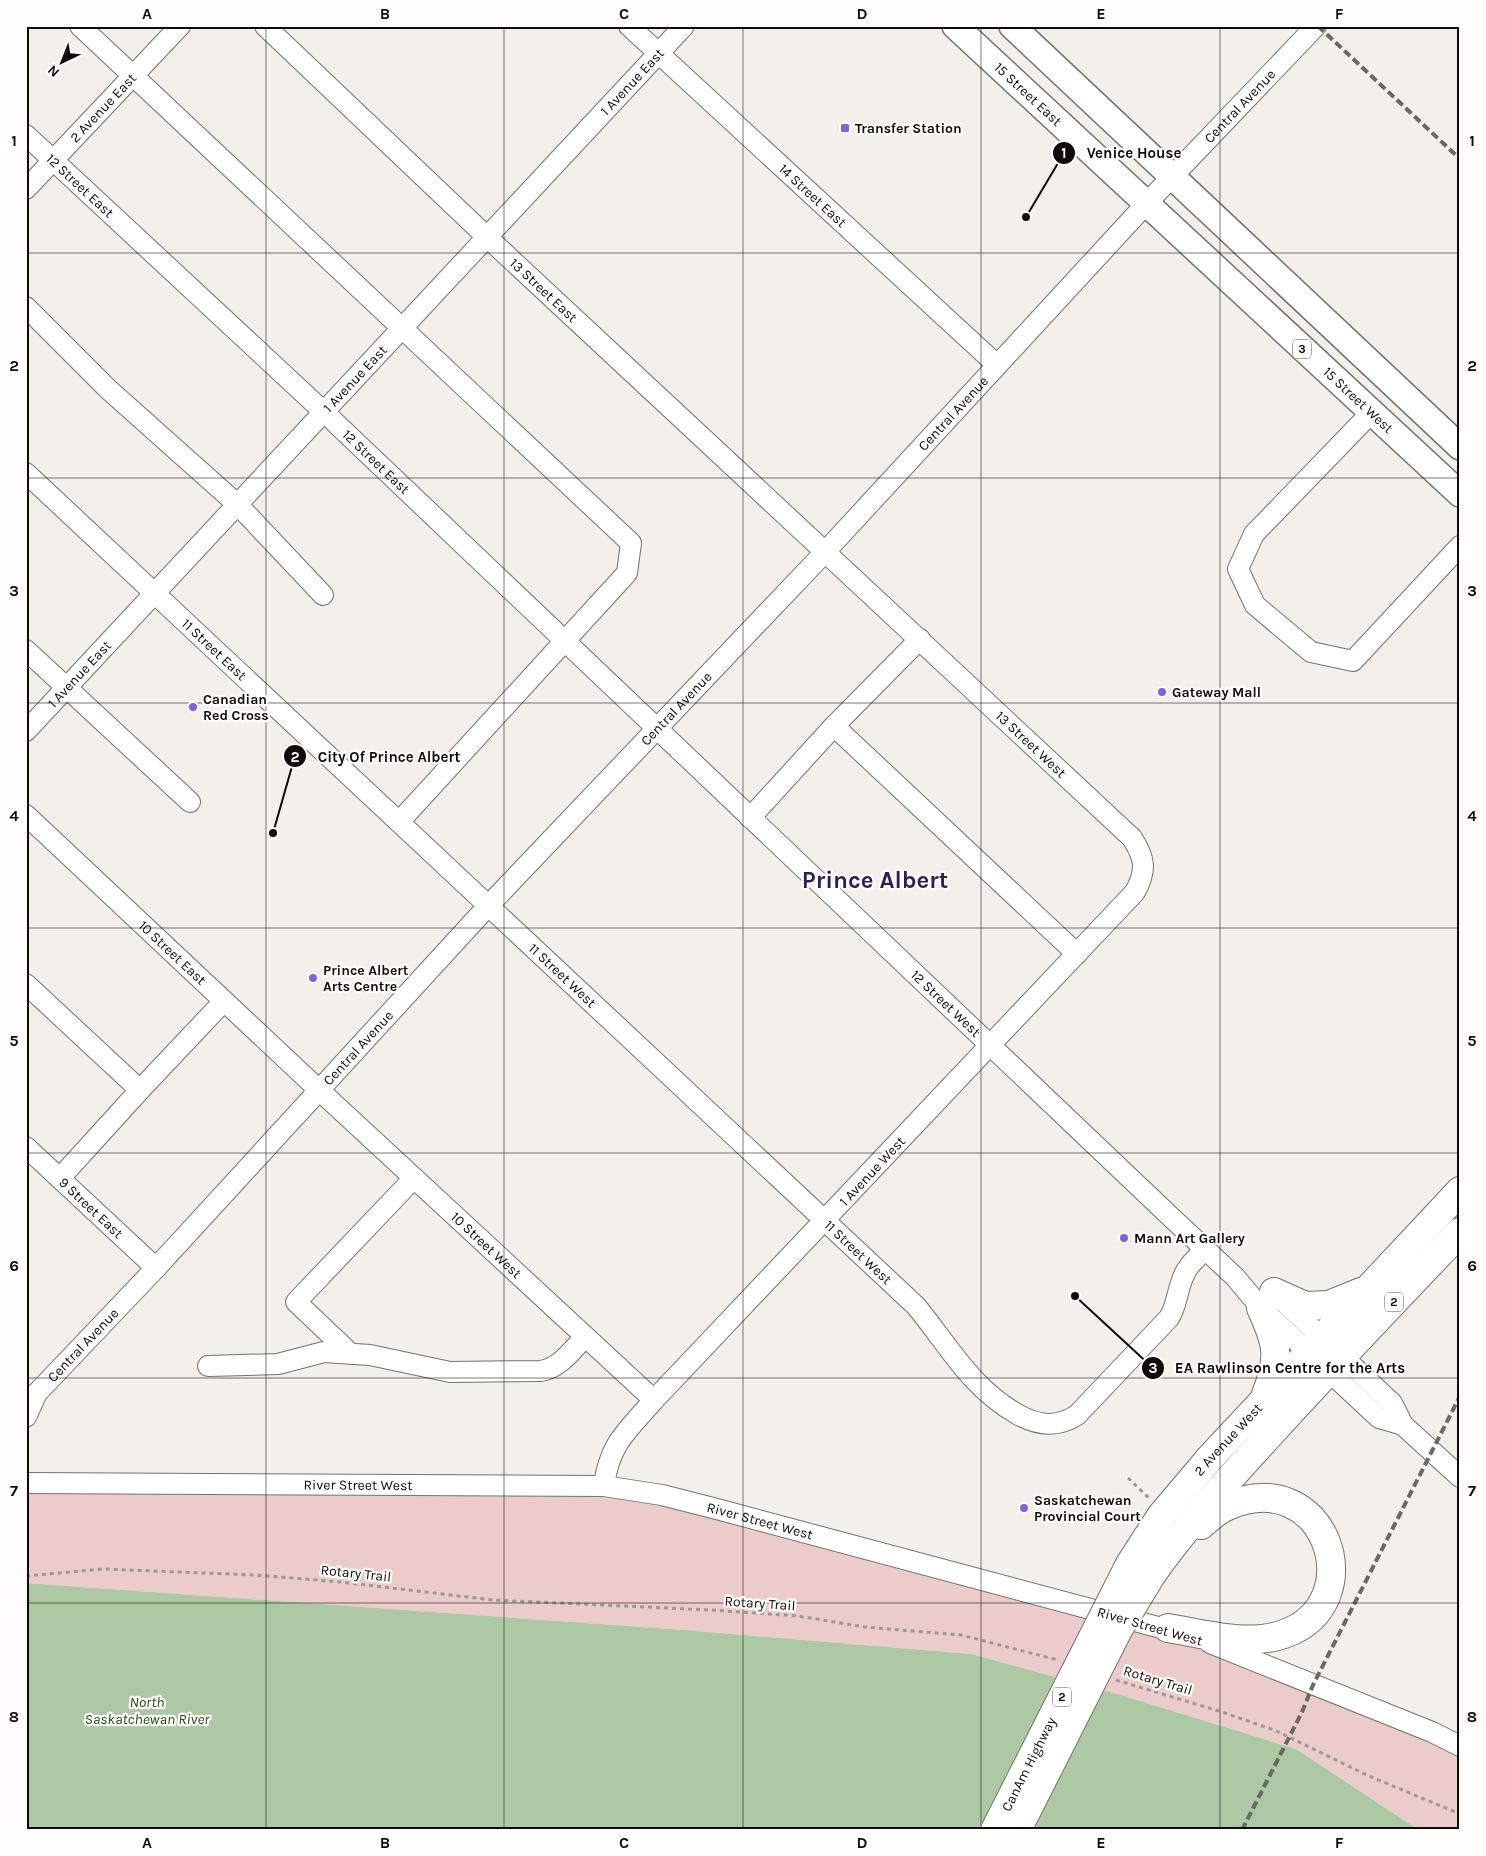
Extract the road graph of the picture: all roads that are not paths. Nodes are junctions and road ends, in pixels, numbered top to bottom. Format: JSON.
{"nodes":[{"id":1,"x":80,"y":26,"type":"edge"},
{"id":2,"x":180,"y":26,"type":"edge"},
{"id":3,"x":265,"y":26,"type":"edge"},
{"id":4,"x":629,"y":26,"type":"edge"},
{"id":5,"x":684,"y":26,"type":"edge"},
{"id":6,"x":955,"y":26,"type":"edge"},
{"id":7,"x":1012,"y":26,"type":"edge"},
{"id":8,"x":1316,"y":26,"type":"edge"},
{"id":9,"x":659,"y":54,"type":"junction"},
{"id":10,"x":133,"y":76,"type":"junction"},
{"id":11,"x":26,"y":135,"type":"edge"},
{"id":12,"x":53,"y":160,"type":"junction"},
{"id":13,"x":1173,"y":176,"type":"junction"},
{"id":14,"x":26,"y":189,"type":"edge"},
{"id":15,"x":1146,"y":204,"type":"junction"},
{"id":16,"x":488,"y":238,"type":"junction"},
{"id":17,"x":26,"y":307,"type":"edge"},
{"id":18,"x":403,"y":328,"type":"junction"},
{"id":19,"x":997,"y":366,"type":"junction"},
{"id":20,"x":325,"y":412,"type":"junction"},
{"id":21,"x":1371,"y":413,"type":"junction"},
{"id":22,"x":1460,"y":447,"type":"edge"},
{"id":23,"x":26,"y":473,"type":"edge"},
{"id":24,"x":1460,"y":494,"type":"edge"},
{"id":25,"x":238,"y":505,"type":"junction"},
{"id":26,"x":1460,"y":546,"type":"edge"},
{"id":27,"x":825,"y":552,"type":"junction"},
{"id":28,"x":155,"y":594,"type":"junction"},
{"id":29,"x":323,"y":595,"type":"dead end"},
{"id":30,"x":920,"y":639,"type":"junction"},
{"id":31,"x":565,"y":641,"type":"junction"},
{"id":32,"x":26,"y":650,"type":"edge"},
{"id":33,"x":69,"y":687,"type":"junction"},
{"id":34,"x":834,"y":726,"type":"junction"},
{"id":35,"x":657,"y":730,"type":"junction"},
{"id":36,"x":26,"y":731,"type":"edge"},
{"id":37,"x":190,"y":802,"type":"dead end"},
{"id":38,"x":26,"y":815,"type":"edge"},
{"id":39,"x":750,"y":818,"type":"junction"},
{"id":40,"x":400,"y":822,"type":"junction"},
{"id":41,"x":488,"y":906,"type":"junction"},
{"id":42,"x":1077,"y":954,"type":"junction"},
{"id":43,"x":26,"y":984,"type":"edge"},
{"id":44,"x":224,"y":1001,"type":"junction"},
{"id":45,"x":991,"y":1046,"type":"junction"},
{"id":46,"x":140,"y":1090,"type":"junction"},
{"id":47,"x":319,"y":1090,"type":"junction"},
{"id":48,"x":26,"y":1147,"type":"edge"},
{"id":49,"x":60,"y":1178,"type":"junction"},
{"id":50,"x":414,"y":1178,"type":"junction"},
{"id":51,"x":1460,"y":1191,"type":"edge"},
{"id":52,"x":824,"y":1222,"type":"junction"},
{"id":53,"x":1460,"y":1232,"type":"edge"},
{"id":54,"x":1205,"y":1249,"type":"junction"},
{"id":55,"x":156,"y":1268,"type":"junction"},
{"id":56,"x":1369,"y":1289,"type":"junction"},
{"id":57,"x":1267,"y":1300,"type":"junction"},
{"id":58,"x":585,"y":1337,"type":"junction"},
{"id":59,"x":352,"y":1354,"type":"junction"},
{"id":60,"x":1325,"y":1355,"type":"junction"},
{"id":61,"x":208,"y":1366,"type":"dead end"},
{"id":62,"x":32,"y":1396,"type":"edge"},
{"id":63,"x":654,"y":1400,"type":"junction"},
{"id":64,"x":1264,"y":1400,"type":"junction"},
{"id":65,"x":26,"y":1417,"type":"edge"},
{"id":66,"x":1456,"y":1468,"type":"edge"},
{"id":67,"x":26,"y":1482,"type":"edge"},
{"id":68,"x":604,"y":1486,"type":"junction"},
{"id":69,"x":1141,"y":1569,"type":"junction"},
{"id":70,"x":1168,"y":1628,"type":"junction"},
{"id":71,"x":1460,"y":1746,"type":"edge"},
{"id":72,"x":994,"y":1830,"type":"edge"},
{"id":73,"x":1017,"y":1830,"type":"edge"}],
"edges":[{"from":1,"to":10,"type":"street"},
{"from":2,"to":10,"type":"street","name":"2 Avenue East"},
{"from":3,"to":16,"type":"street","name":"13 Street East"},
{"from":4,"to":9,"type":"street","name":"14 Street East"},
{"from":5,"to":9,"type":"street","name":"1 Avenue East"},
{"from":6,"to":15,"type":"main road","name":"15 Street East","number":"3"},
{"from":7,"to":13,"type":"main road"},
{"from":8,"to":13,"type":"street","name":"Central Avenue"},
{"from":9,"to":16,"type":"street","name":"1 Avenue East"},
{"from":9,"to":19,"type":"street","name":"14 Street East"},
{"from":10,"to":12,"type":"street","name":"2 Avenue East"},
{"from":10,"to":18,"type":"street"},
{"from":11,"to":12,"type":"street","name":"12 Street East"},
{"from":12,"to":14,"type":"street","name":"2 Avenue East"},
{"from":12,"to":20,"type":"street","name":"12 Street East"},
{"from":13,"to":15,"type":"street","name":"Central Avenue"},
{"from":13,"to":22,"type":"main road"},
{"from":15,"to":19,"type":"street","name":"Central Avenue"},
{"from":15,"to":21,"type":"main road","name":"15 Street West","number":"3"},
{"from":16,"to":18,"type":"street","name":"1 Avenue East"},
{"from":16,"to":27,"type":"street","name":"13 Street East"},
{"from":17,"to":25,"type":"street"},
{"from":18,"to":20,"type":"street","name":"1 Avenue East"},
{"from":18,"to":31,"type":"street"},
{"from":19,"to":27,"type":"street","name":"Central Avenue"},
{"from":20,"to":25,"type":"street","name":"1 Avenue East"},
{"from":20,"to":31,"type":"street","name":"12 Street East"},
{"from":21,"to":24,"type":"main road","name":"15 Street West","number":"3"},
{"from":21,"to":26,"type":"street"},
{"from":23,"to":28,"type":"street","name":"11 Street East"},
{"from":25,"to":28,"type":"street","name":"1 Avenue East"},
{"from":25,"to":29,"type":"street"},
{"from":27,"to":30,"type":"street","name":"13 Street West"},
{"from":27,"to":35,"type":"street","name":"Central Avenue"},
{"from":28,"to":33,"type":"street","name":"1 Avenue East"},
{"from":28,"to":40,"type":"street","name":"11 Street East"},
{"from":30,"to":34,"type":"street"},
{"from":30,"to":42,"type":"street","name":"13 Street West"},
{"from":31,"to":35,"type":"street","name":"12 Street East"},
{"from":31,"to":40,"type":"street"},
{"from":32,"to":33,"type":"street"},
{"from":33,"to":36,"type":"street","name":"1 Avenue East"},
{"from":33,"to":37,"type":"street"},
{"from":34,"to":39,"type":"street"},
{"from":34,"to":42,"type":"street"},
{"from":35,"to":39,"type":"street","name":"12 Street West"},
{"from":35,"to":41,"type":"street","name":"Central Avenue"},
{"from":38,"to":44,"type":"street","name":"10 Street East"},
{"from":39,"to":45,"type":"street","name":"12 Street West"},
{"from":40,"to":41,"type":"street","name":"11 Street East"},
{"from":41,"to":47,"type":"street","name":"Central Avenue"},
{"from":41,"to":52,"type":"street","name":"11 Street West"},
{"from":42,"to":45,"type":"street","name":"1 Avenue West"},
{"from":43,"to":46,"type":"street"},
{"from":44,"to":46,"type":"street"},
{"from":44,"to":47,"type":"street","name":"10 Street East"},
{"from":45,"to":52,"type":"street","name":"1 Avenue West"},
{"from":45,"to":54,"type":"street","name":"12 Street West"},
{"from":46,"to":49,"type":"street"},
{"from":47,"to":50,"type":"street","name":"10 Street West"},
{"from":47,"to":55,"type":"street","name":"Central Avenue"},
{"from":48,"to":49,"type":"street","name":"9 Street East"},
{"from":49,"to":55,"type":"street","name":"9 Street East"},
{"from":50,"to":58,"type":"street","name":"10 Street West"},
{"from":50,"to":59,"type":"street"},
{"from":51,"to":56,"type":"highway","name":"2 Avenue West","number":"2"},
{"from":52,"to":54,"type":"street","name":"11 Street West"},
{"from":52,"to":63,"type":"street","name":"1 Avenue West"},
{"from":53,"to":60,"type":"highway","name":"2 Avenue West","number":"2"},
{"from":54,"to":57,"type":"street","name":"12 Street West"},
{"from":55,"to":62,"type":"street","name":"Central Avenue"},
{"from":56,"to":57,"type":"highway"},
{"from":56,"to":60,"type":"highway","name":"2 Avenue West","number":"2"},
{"from":57,"to":60,"type":"street","name":"12 Street West"},
{"from":57,"to":64,"type":"highway"},
{"from":58,"to":59,"type":"street"},
{"from":58,"to":63,"type":"street","name":"10 Street West"},
{"from":59,"to":61,"type":"street"},
{"from":60,"to":64,"type":"highway","name":"2 Avenue West","number":"2"},
{"from":60,"to":66,"type":"street","name":"12 Street West"},
{"from":60,"to":69,"type":"highway","name":"2 Avenue West","number":"2"},
{"from":62,"to":65,"type":"street","name":"Central Avenue"},
{"from":63,"to":68,"type":"street","name":"1 Avenue West"},
{"from":64,"to":69,"type":"highway","name":"2 Avenue West","number":"2"},
{"from":67,"to":68,"type":"street","name":"River Street West"},
{"from":68,"to":70,"type":"street","name":"River Street West"},
{"from":69,"to":70,"type":"highway"},
{"from":69,"to":72,"type":"highway","name":"CanAm Highway","number":"2","bridge":true},
{"from":69,"to":73,"type":"highway","name":"CanAm Highway","number":"2","bridge":true},
{"from":70,"to":71,"type":"street","name":"River Street West"}]}
